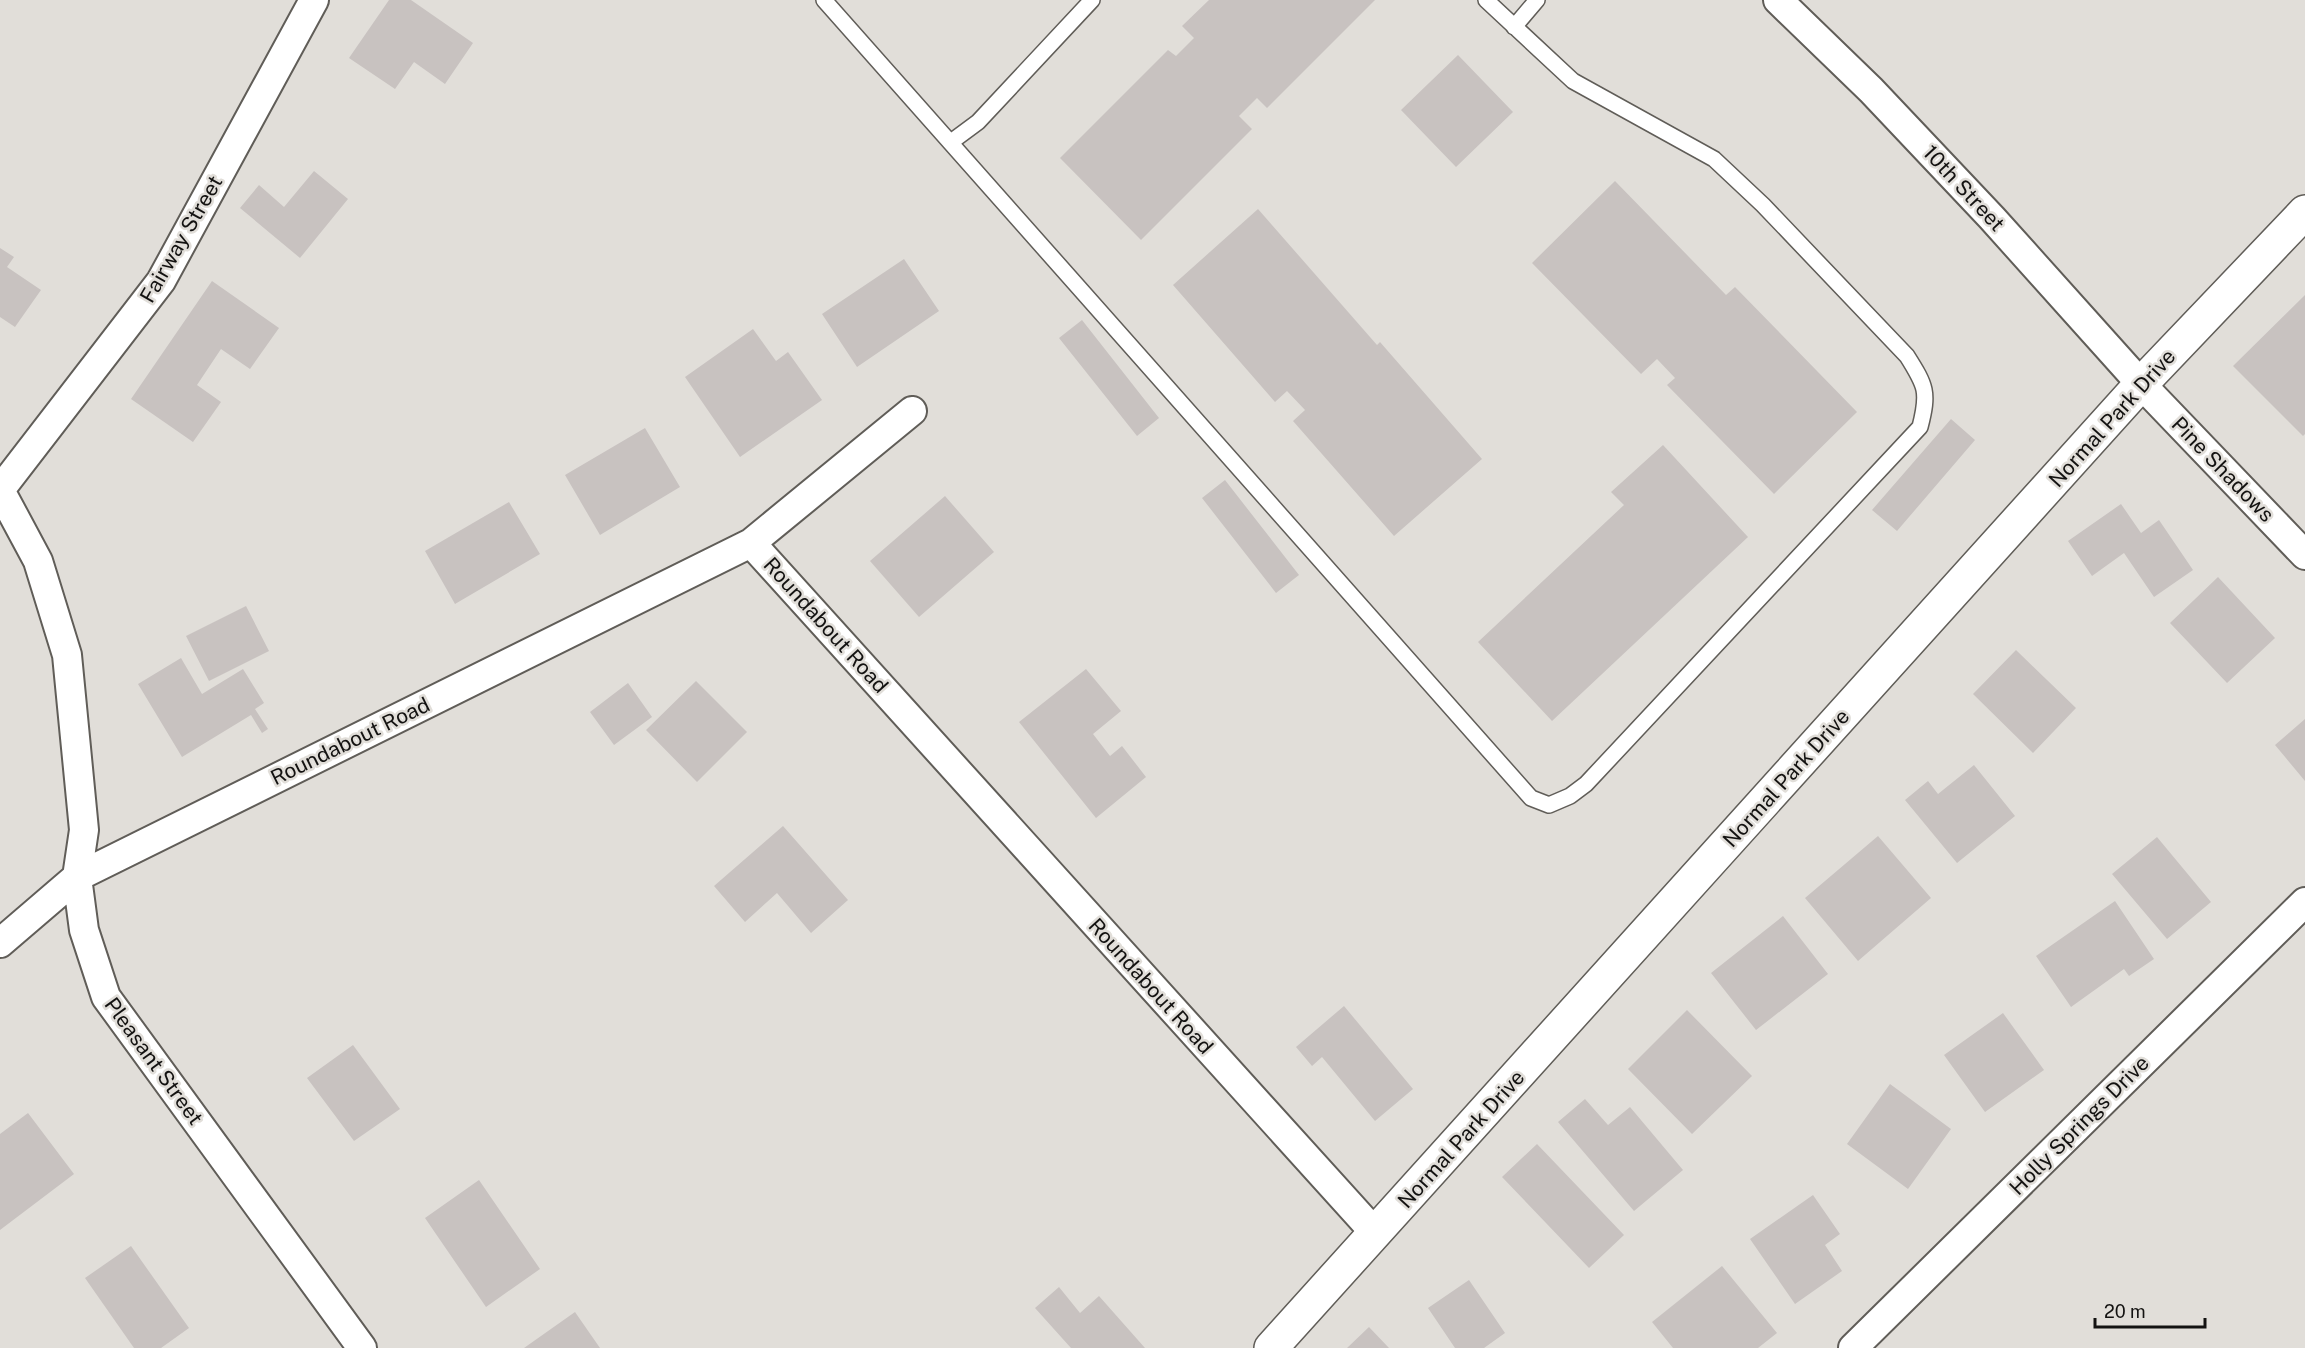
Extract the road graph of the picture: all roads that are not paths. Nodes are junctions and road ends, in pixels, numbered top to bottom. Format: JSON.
{"nodes":[{"id":1,"x":314,"y":0,"type":"edge"},
{"id":2,"x":824,"y":0,"type":"edge"},
{"id":3,"x":1092,"y":0,"type":"edge"},
{"id":4,"x":1486,"y":0,"type":"edge"},
{"id":5,"x":1537,"y":0,"type":"edge"},
{"id":6,"x":1778,"y":0,"type":"edge"},
{"id":7,"x":1514,"y":27,"type":"junction"},
{"id":8,"x":951,"y":142,"type":"junction"},
{"id":9,"x":2305,"y":212,"type":"edge"},
{"id":10,"x":2141,"y":384,"type":"junction"},
{"id":11,"x":912,"y":411,"type":"dead end"},
{"id":12,"x":0,"y":490,"type":"edge"},
{"id":13,"x":751,"y":543,"type":"junction"},
{"id":14,"x":2305,"y":555,"type":"edge"},
{"id":15,"x":77,"y":877,"type":"junction"},
{"id":16,"x":2305,"y":902,"type":"edge"},
{"id":17,"x":0,"y":943,"type":"edge"},
{"id":18,"x":1376,"y":1234,"type":"junction"},
{"id":19,"x":362,"y":1348,"type":"edge"},
{"id":20,"x":1271,"y":1348,"type":"edge"},
{"id":21,"x":1853,"y":1348,"type":"edge"}],
"edges":[{"from":1,"to":12,"type":"street","name":"Fairway Street"},
{"from":2,"to":8,"type":"lane"},
{"from":3,"to":8,"type":"lane"},
{"from":4,"to":7,"type":"lane"},
{"from":5,"to":7,"type":"lane"},
{"from":6,"to":10,"type":"street","name":"10th Street"},
{"from":7,"to":8,"type":"lane"},
{"from":9,"to":10,"type":"street","name":"Normal Park Drive"},
{"from":10,"to":14,"type":"street","name":"Pine Shadows"},
{"from":10,"to":18,"type":"street","name":"Normal Park Drive"},
{"from":11,"to":13,"type":"street"},
{"from":12,"to":15,"type":"street","name":"Pleasant Street"},
{"from":13,"to":15,"type":"street","name":"Roundabout Road"},
{"from":13,"to":18,"type":"street","name":"Roundabout Road"},
{"from":15,"to":17,"type":"street","name":"Roundabout Road"},
{"from":15,"to":19,"type":"street","name":"Pleasant Street"},
{"from":16,"to":21,"type":"street","name":"Holly Springs Drive"},
{"from":18,"to":20,"type":"street","name":"Normal Park Drive"}]}
